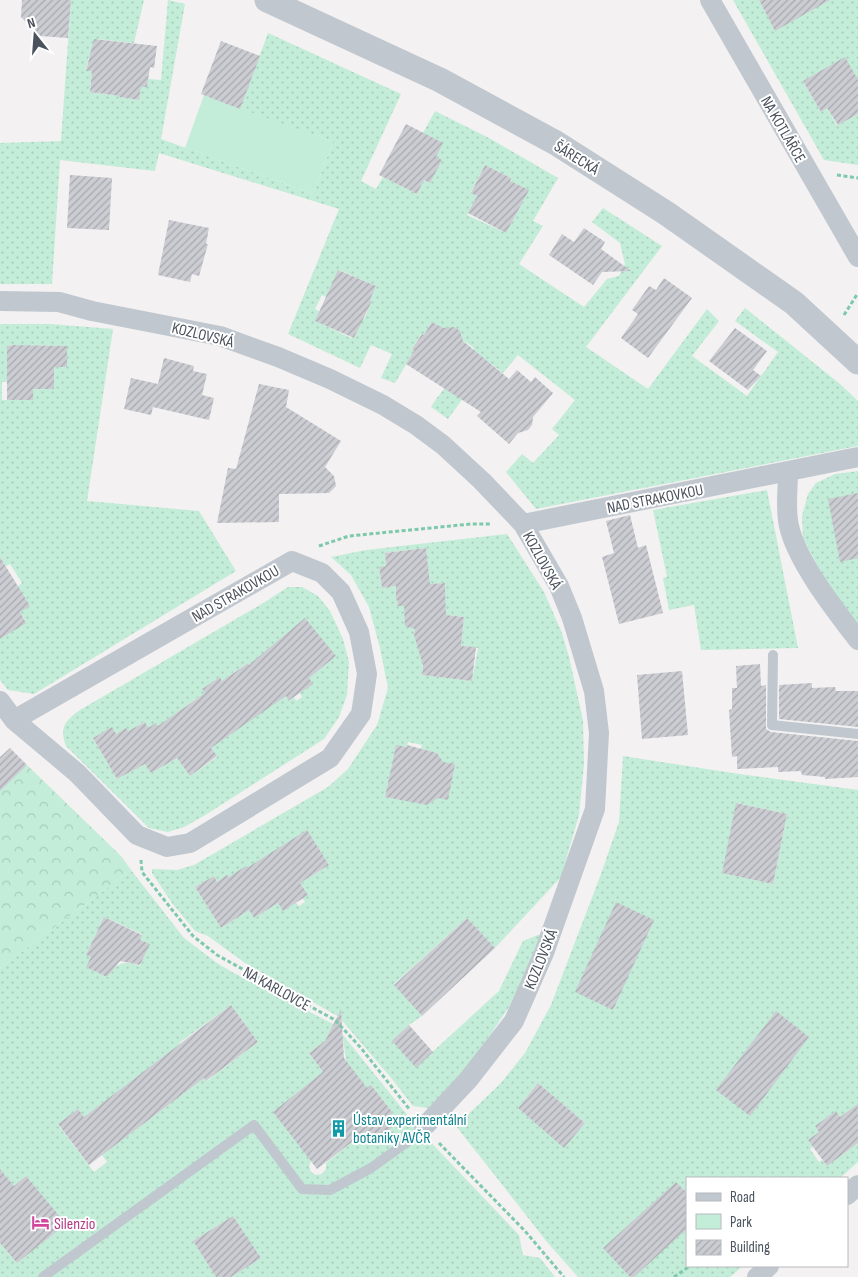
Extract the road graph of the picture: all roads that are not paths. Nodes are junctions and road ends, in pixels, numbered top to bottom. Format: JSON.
{"nodes":[{"id":1,"x":267,"y":0,"type":"edge"},
{"id":2,"x":710,"y":0,"type":"edge"},
{"id":3,"x":858,"y":257,"type":"edge"},
{"id":4,"x":0,"y":301,"type":"edge"},
{"id":5,"x":858,"y":362,"type":"edge"},
{"id":6,"x":858,"y":457,"type":"edge"},
{"id":7,"x":788,"y":472,"type":"junction"},
{"id":8,"x":523,"y":524,"type":"junction"},
{"id":9,"x":858,"y":640,"type":"edge"},
{"id":10,"x":773,"y":655,"type":"dead end"},
{"id":11,"x":0,"y":701,"type":"edge"},
{"id":12,"x":14,"y":720,"type":"junction"},
{"id":13,"x":858,"y":734,"type":"edge"},
{"id":14,"x":424,"y":1127,"type":"joint"},
{"id":15,"x":858,"y":1184,"type":"edge"},
{"id":16,"x":848,"y":1194,"type":"edge"},
{"id":17,"x":769,"y":1267,"type":"edge"},
{"id":18,"x":44,"y":1277,"type":"edge"},
{"id":19,"x":757,"y":1277,"type":"edge"}],
"edges":[{"from":1,"to":5,"type":"street","name":"ŠÁRECKÁ"},
{"from":2,"to":3,"type":"street","name":"NA KOTLÁŘCE"},
{"from":4,"to":8,"type":"street","name":"KOZLOVSKÁ"},
{"from":6,"to":7,"type":"street","name":"NAD STRAKOVKOU"},
{"from":7,"to":8,"type":"street","name":"NAD STRAKOVKOU"},
{"from":7,"to":9,"type":"street"},
{"from":8,"to":14,"type":"street","name":"KOZLOVSKÁ"},
{"from":10,"to":13,"type":"lane"},
{"from":11,"to":12,"type":"street"},
{"from":12,"to":12,"type":"street","name":"NAD STRAKOVKOU"},
{"from":14,"to":18,"type":"lane"},
{"from":15,"to":16,"type":"street"},
{"from":17,"to":19,"type":"street"}]}
